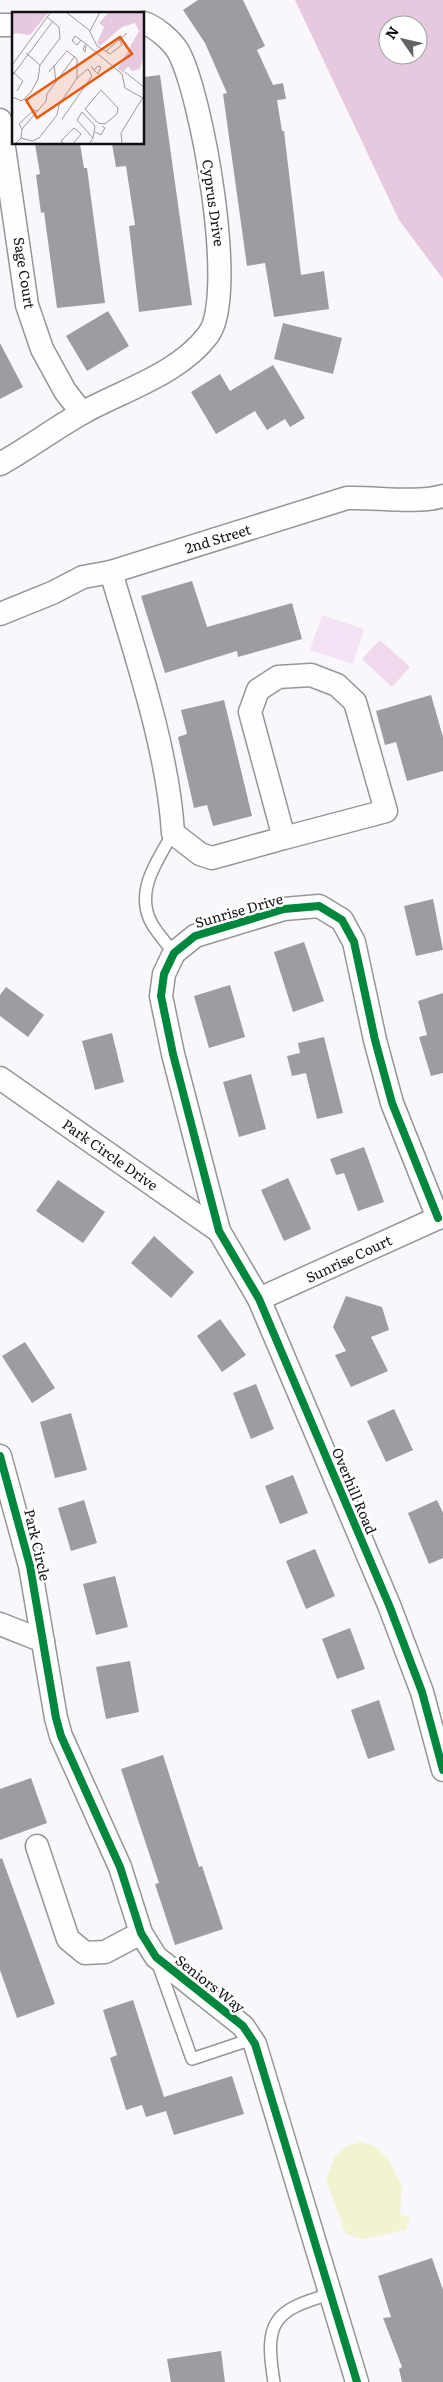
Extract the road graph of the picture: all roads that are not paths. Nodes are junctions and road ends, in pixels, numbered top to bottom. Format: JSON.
{"nodes":[{"id":1,"x":145,"y":23,"type":"edge"},
{"id":2,"x":0,"y":120,"type":"edge"},
{"id":3,"x":82,"y":413,"type":"junction"},
{"id":4,"x":0,"y":464,"type":"edge"},
{"id":5,"x":443,"y":496,"type":"edge"},
{"id":6,"x":111,"y":572,"type":"junction"},
{"id":7,"x":0,"y":614,"type":"edge"},
{"id":8,"x":173,"y":833,"type":"junction"},
{"id":9,"x":284,"y":838,"type":"junction"},
{"id":10,"x":174,"y":953,"type":"junction"},
{"id":11,"x":0,"y":1078,"type":"edge"},
{"id":12,"x":441,"y":1218,"type":"edge"},
{"id":13,"x":219,"y":1231,"type":"junction"},
{"id":14,"x":259,"y":1299,"type":"junction"},
{"id":15,"x":0,"y":1456,"type":"edge"},
{"id":16,"x":0,"y":1624,"type":"edge"},
{"id":17,"x":43,"y":1641,"type":"junction"},
{"id":18,"x":443,"y":1770,"type":"edge"},
{"id":19,"x":37,"y":1846,"type":"dead end"},
{"id":20,"x":141,"y":1933,"type":"junction"},
{"id":21,"x":156,"y":1958,"type":"junction"},
{"id":22,"x":252,"y":2039,"type":"junction"},
{"id":23,"x":331,"y":2294,"type":"junction"},
{"id":24,"x":274,"y":2382,"type":"edge"},
{"id":25,"x":357,"y":2382,"type":"edge"}],
"edges":[{"from":1,"to":3,"type":"street","name":"Cyprus Drive"},
{"from":2,"to":3,"type":"street","name":"Sage Court"},
{"from":3,"to":4,"type":"street","name":"Cyprus Drive"},
{"from":5,"to":6,"type":"street","name":"2nd Street"},
{"from":6,"to":7,"type":"street","name":"2nd Street"},
{"from":6,"to":8,"type":"street"},
{"from":8,"to":9,"type":"street"},
{"from":8,"to":10,"type":"lane"},
{"from":9,"to":9,"type":"street"},
{"from":10,"to":12,"type":"street","name":"Sunrise Drive"},
{"from":10,"to":13,"type":"street","name":"Sunrise Drive"},
{"from":11,"to":13,"type":"street","name":"Park Circle Drive"},
{"from":12,"to":14,"type":"street","name":"Sunrise Court"},
{"from":13,"to":14,"type":"street","name":"Overhill Road"},
{"from":14,"to":18,"type":"street","name":"Overhill Road"},
{"from":15,"to":17,"type":"street","name":"Park Circle"},
{"from":16,"to":17,"type":"street"},
{"from":17,"to":20,"type":"street","name":"Seniors Way"},
{"from":19,"to":20,"type":"street"},
{"from":20,"to":21,"type":"street","name":"Seniors Way"},
{"from":21,"to":22,"type":"street","name":"Seniors Way"},
{"from":21,"to":22,"type":"lane"},
{"from":22,"to":23,"type":"street","name":"Seniors Way"},
{"from":23,"to":24,"type":"lane"},
{"from":23,"to":25,"type":"street","name":"Seniors Way"}]}
